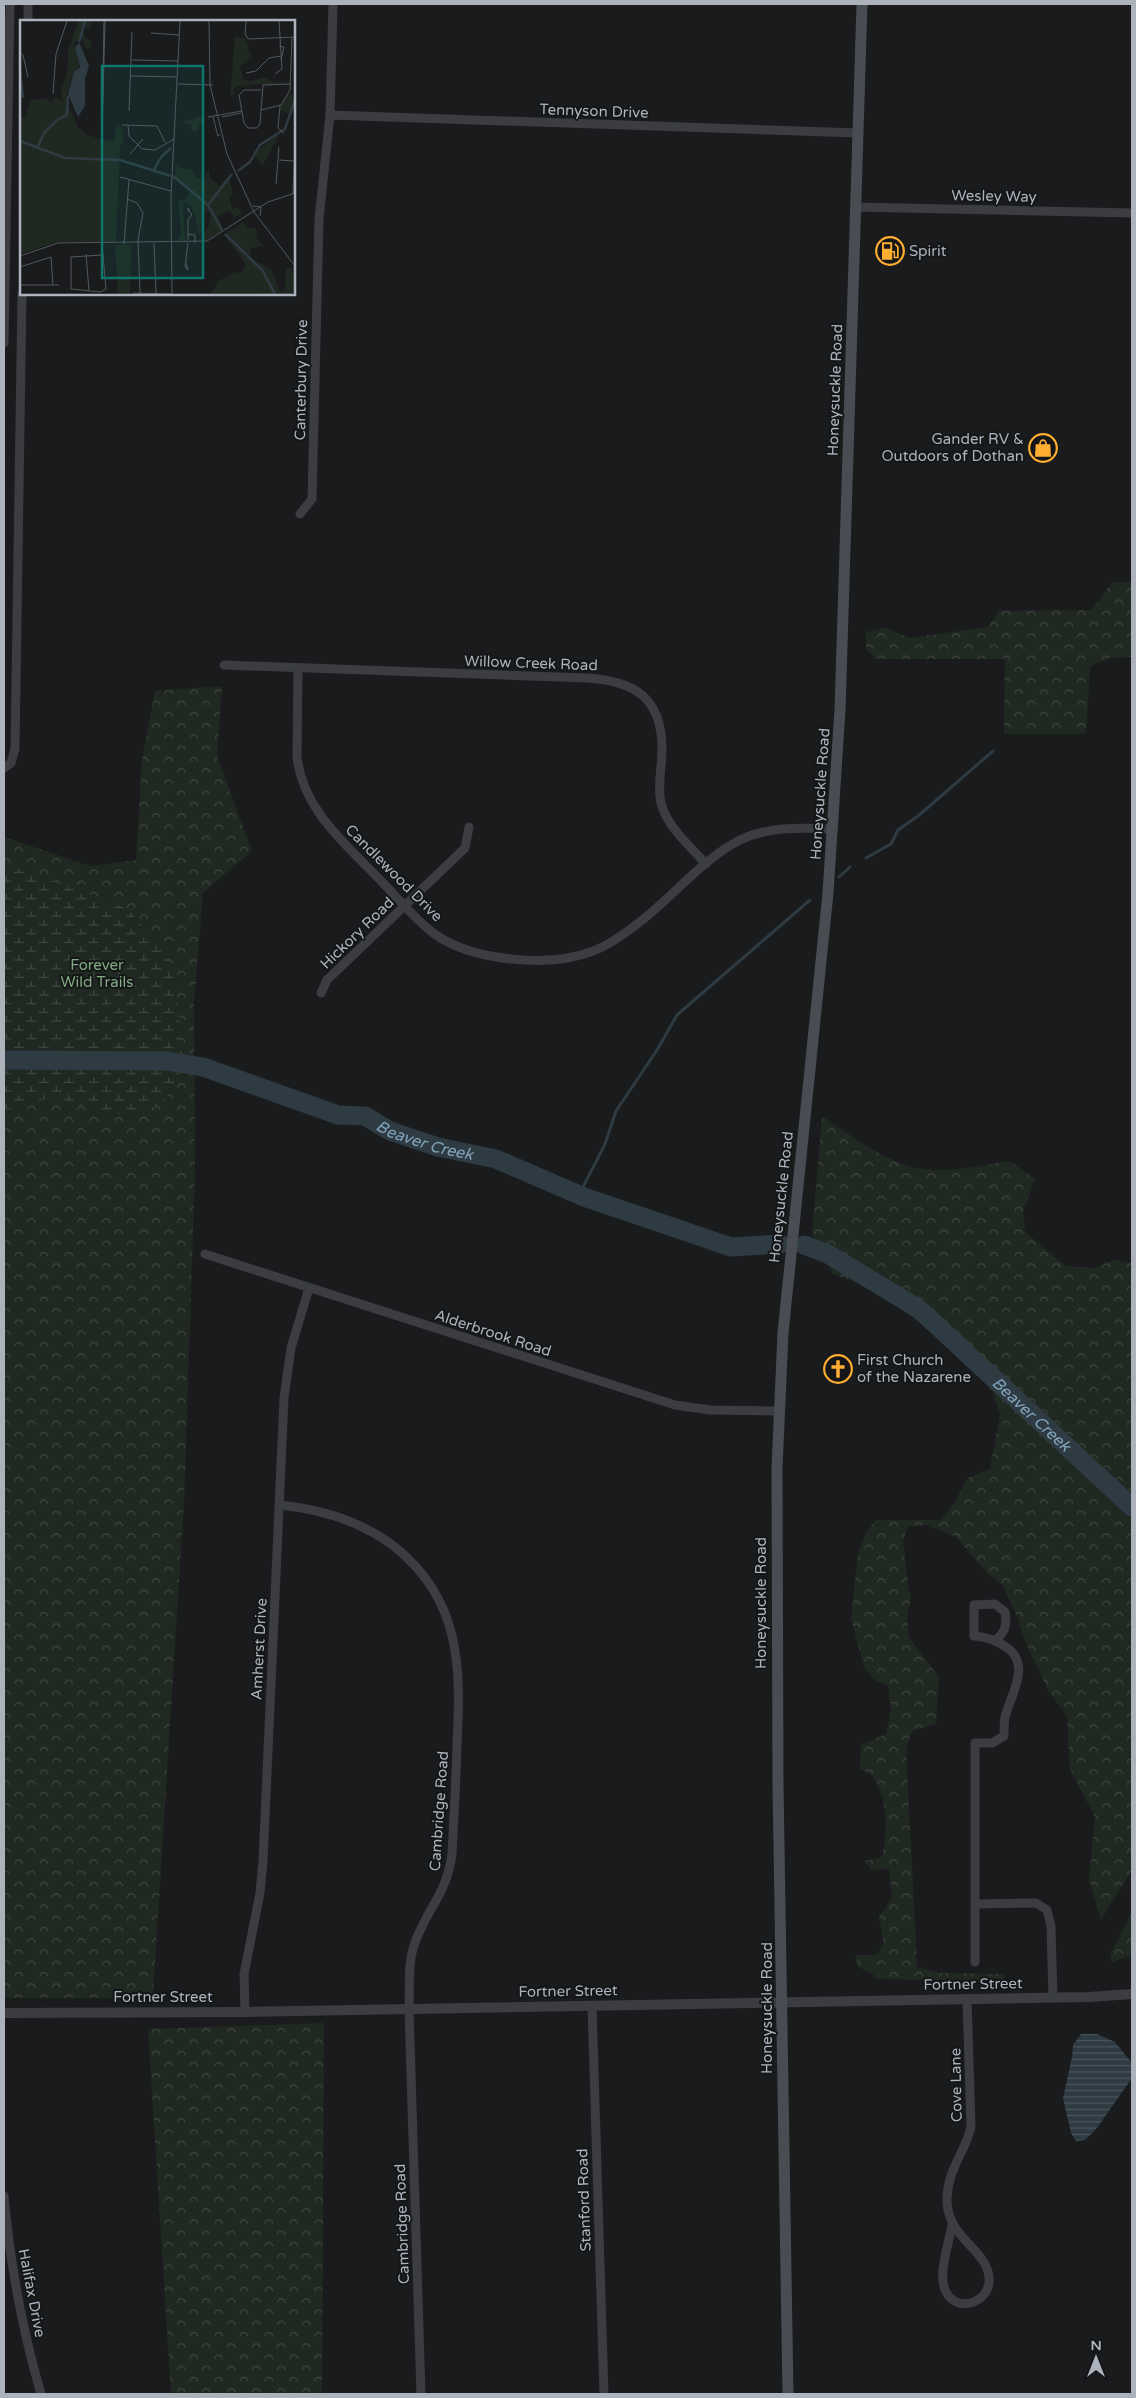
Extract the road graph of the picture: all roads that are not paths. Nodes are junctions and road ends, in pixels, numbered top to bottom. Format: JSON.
{"nodes":[{"id":1,"x":10,"y":4,"type":"edge"},
{"id":2,"x":28,"y":4,"type":"edge"},
{"id":3,"x":333,"y":4,"type":"edge"},
{"id":4,"x":862,"y":4,"type":"edge"},
{"id":5,"x":28,"y":20,"type":"edge"},
{"id":6,"x":330,"y":115,"type":"junction"},
{"id":7,"x":858,"y":133,"type":"junction"},
{"id":8,"x":855,"y":207,"type":"junction"},
{"id":9,"x":1132,"y":213,"type":"edge"},
{"id":10,"x":22,"y":295,"type":"edge"},
{"id":11,"x":4,"y":343,"type":"edge"},
{"id":12,"x":300,"y":514,"type":"dead end"},
{"id":13,"x":224,"y":665,"type":"dead end"},
{"id":14,"x":298,"y":668,"type":"junction"},
{"id":15,"x":4,"y":768,"type":"edge"},
{"id":16,"x":469,"y":827,"type":"dead end"},
{"id":17,"x":833,"y":829,"type":"junction"},
{"id":18,"x":706,"y":864,"type":"junction"},
{"id":19,"x":406,"y":906,"type":"junction"},
{"id":20,"x":321,"y":993,"type":"dead end"},
{"id":21,"x":205,"y":1254,"type":"dead end"},
{"id":22,"x":309,"y":1288,"type":"junction"},
{"id":23,"x":778,"y":1412,"type":"junction"},
{"id":24,"x":279,"y":1505,"type":"junction"},
{"id":25,"x":996,"y":1640,"type":"junction"},
{"id":26,"x":975,"y":1904,"type":"junction"},
{"id":27,"x":975,"y":1962,"type":"dead end"},
{"id":28,"x":1132,"y":1994,"type":"edge"},
{"id":29,"x":1052,"y":1997,"type":"junction"},
{"id":30,"x":967,"y":1999,"type":"junction"},
{"id":31,"x":781,"y":2002,"type":"junction"},
{"id":32,"x":592,"y":2006,"type":"junction"},
{"id":33,"x":409,"y":2009,"type":"junction"},
{"id":34,"x":245,"y":2012,"type":"junction"},
{"id":35,"x":4,"y":2013,"type":"edge"},
{"id":36,"x":4,"y":2196,"type":"edge"},
{"id":37,"x":952,"y":2225,"type":"junction"},
{"id":38,"x":41,"y":2394,"type":"edge"},
{"id":39,"x":421,"y":2394,"type":"edge"},
{"id":40,"x":604,"y":2394,"type":"edge"},
{"id":41,"x":788,"y":2394,"type":"edge"}],
"edges":[{"from":1,"to":11,"type":"street"},
{"from":2,"to":5,"type":"street"},
{"from":3,"to":6,"type":"street","name":"Canterbury Drive"},
{"from":4,"to":7,"type":"main road","name":"Honeysuckle Road"},
{"from":6,"to":7,"type":"street","name":"Tennyson Drive"},
{"from":6,"to":12,"type":"street","name":"Canterbury Drive"},
{"from":7,"to":8,"type":"main road","name":"Honeysuckle Road"},
{"from":8,"to":9,"type":"street","name":"Wesley Way"},
{"from":8,"to":17,"type":"main road","name":"Honeysuckle Road"},
{"from":10,"to":15,"type":"street"},
{"from":13,"to":14,"type":"street","name":"Willow Creek Road"},
{"from":14,"to":18,"type":"street","name":"Willow Creek Road"},
{"from":14,"to":19,"type":"street","name":"Candlewood Drive"},
{"from":16,"to":19,"type":"street","name":"Hickory Road"},
{"from":17,"to":18,"type":"street","name":"Candlewood Drive"},
{"from":17,"to":23,"type":"main road","name":"Honeysuckle Road"},
{"from":18,"to":19,"type":"street","name":"Candlewood Drive"},
{"from":19,"to":20,"type":"street","name":"Hickory Road"},
{"from":21,"to":22,"type":"street","name":"Alderbrook Road"},
{"from":22,"to":23,"type":"street","name":"Alderbrook Road"},
{"from":22,"to":24,"type":"street","name":"Amherst Drive"},
{"from":23,"to":31,"type":"main road","name":"Honeysuckle Road"},
{"from":24,"to":33,"type":"street","name":"Cambridge Road"},
{"from":24,"to":34,"type":"street","name":"Amherst Drive"},
{"from":25,"to":25,"type":"street"},
{"from":25,"to":26,"type":"street"},
{"from":26,"to":27,"type":"street"},
{"from":26,"to":29,"type":"street"},
{"from":28,"to":29,"type":"street","name":"Fortner Street"},
{"from":29,"to":30,"type":"street","name":"Fortner Street"},
{"from":30,"to":31,"type":"street","name":"Fortner Street"},
{"from":30,"to":37,"type":"street","name":"Cove Lane"},
{"from":31,"to":32,"type":"street","name":"Fortner Street"},
{"from":31,"to":41,"type":"main road","name":"Honeysuckle Road"},
{"from":32,"to":33,"type":"street","name":"Fortner Street"},
{"from":32,"to":40,"type":"street","name":"Stanford Road"},
{"from":33,"to":34,"type":"street","name":"Fortner Street"},
{"from":33,"to":39,"type":"street","name":"Cambridge Road"},
{"from":34,"to":35,"type":"street","name":"Fortner Street"},
{"from":36,"to":38,"type":"street","name":"Halifax Drive"},
{"from":37,"to":37,"type":"street","name":"Cove Lane"}]}
